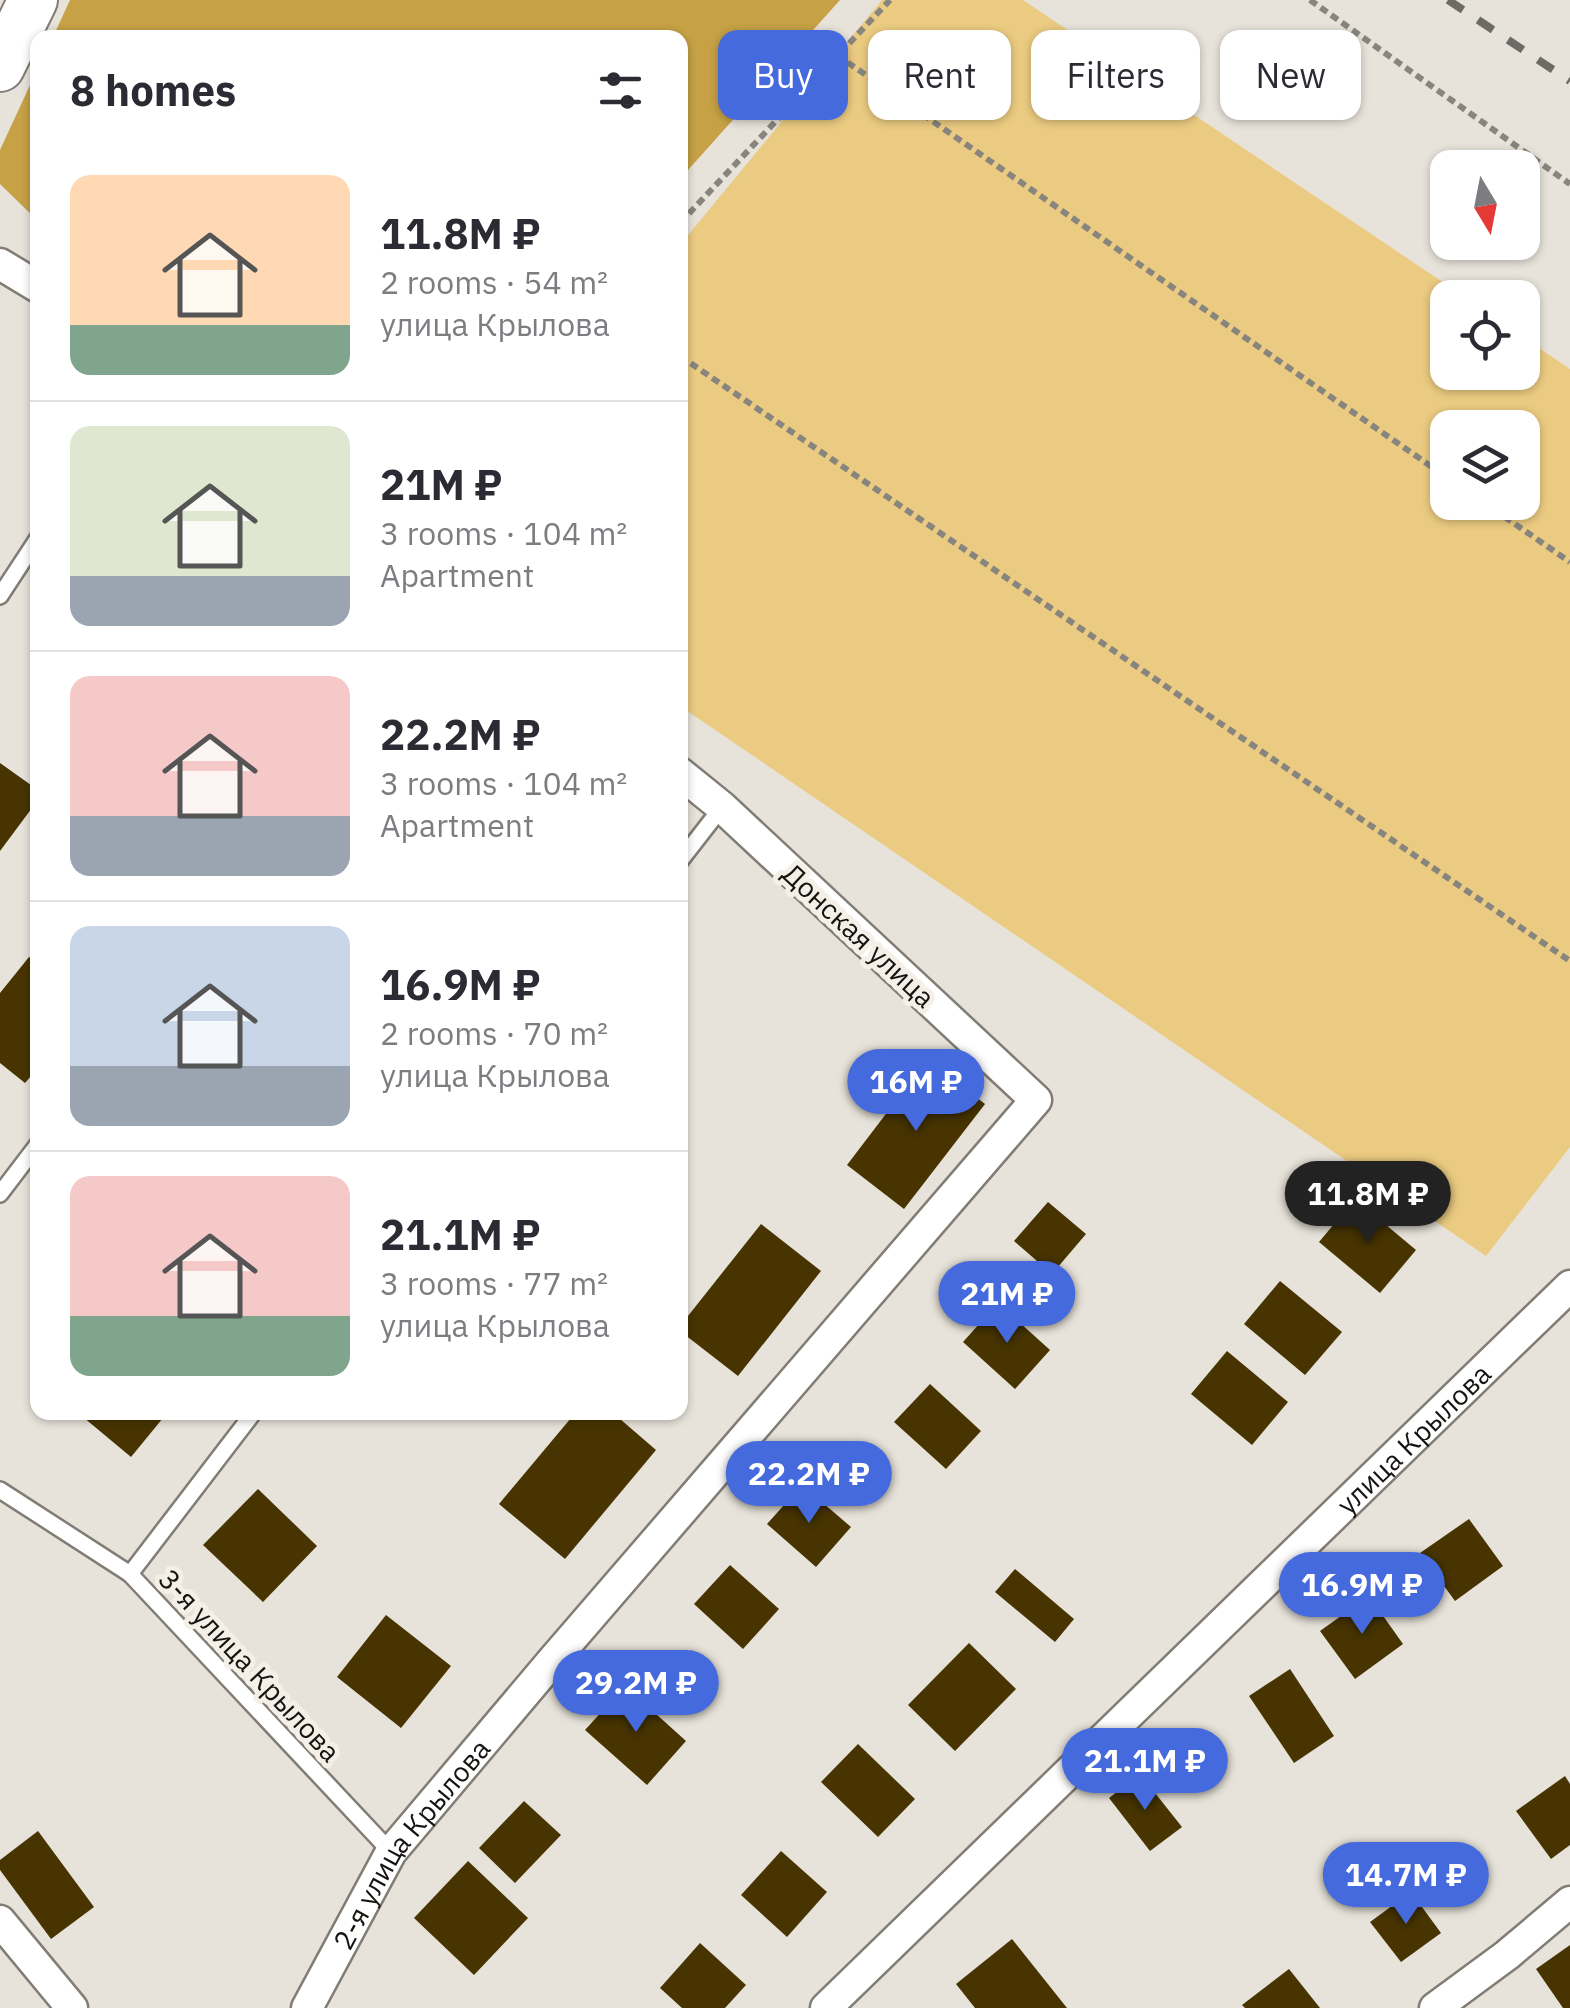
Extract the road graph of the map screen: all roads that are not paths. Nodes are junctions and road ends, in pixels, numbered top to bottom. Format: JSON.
{"nodes":[{"id":1,"x":32,"y":0,"type":"edge"},
{"id":2,"x":0,"y":67,"type":"edge"},
{"id":3,"x":0,"y":264,"type":"edge"},
{"id":4,"x":30,"y":282,"type":"edge"},
{"id":5,"x":30,"y":550,"type":"edge"},
{"id":6,"x":0,"y":596,"type":"edge"},
{"id":7,"x":688,"y":779,"type":"edge"},
{"id":8,"x":722,"y":807,"type":"junction"},
{"id":9,"x":688,"y":851,"type":"edge"},
{"id":10,"x":1036,"y":1100,"type":"joint"},
{"id":11,"x":30,"y":1155,"type":"edge"},
{"id":12,"x":0,"y":1194,"type":"edge"},
{"id":13,"x":1570,"y":1286,"type":"edge"},
{"id":14,"x":248,"y":1420,"type":"edge"},
{"id":15,"x":0,"y":1490,"type":"edge"},
{"id":16,"x":130,"y":1574,"type":"junction"},
{"id":17,"x":391,"y":1852,"type":"junction"},
{"id":18,"x":1570,"y":1902,"type":"edge"},
{"id":19,"x":0,"y":1921,"type":"edge"},
{"id":20,"x":72,"y":2008,"type":"edge"},
{"id":21,"x":307,"y":2008,"type":"edge"},
{"id":22,"x":826,"y":2008,"type":"edge"},
{"id":23,"x":1435,"y":2008,"type":"edge"}],
"edges":[{"from":1,"to":2,"type":"main road"},
{"from":3,"to":4,"type":"street"},
{"from":5,"to":6,"type":"lane"},
{"from":7,"to":8,"type":"street","name":"Донская улица"},
{"from":8,"to":9,"type":"lane"},
{"from":8,"to":10,"type":"street","name":"Донская улица"},
{"from":10,"to":17,"type":"street","name":"2-я улица Крылова"},
{"from":11,"to":12,"type":"lane"},
{"from":13,"to":22,"type":"street","name":"улица Крылова"},
{"from":14,"to":16,"type":"lane","name":"3-я улица Крылова"},
{"from":15,"to":16,"type":"lane"},
{"from":16,"to":17,"type":"lane","name":"3-я улица Крылова"},
{"from":17,"to":21,"type":"street","name":"2-я улица Крылова"},
{"from":18,"to":23,"type":"street"},
{"from":19,"to":20,"type":"street"}]}
